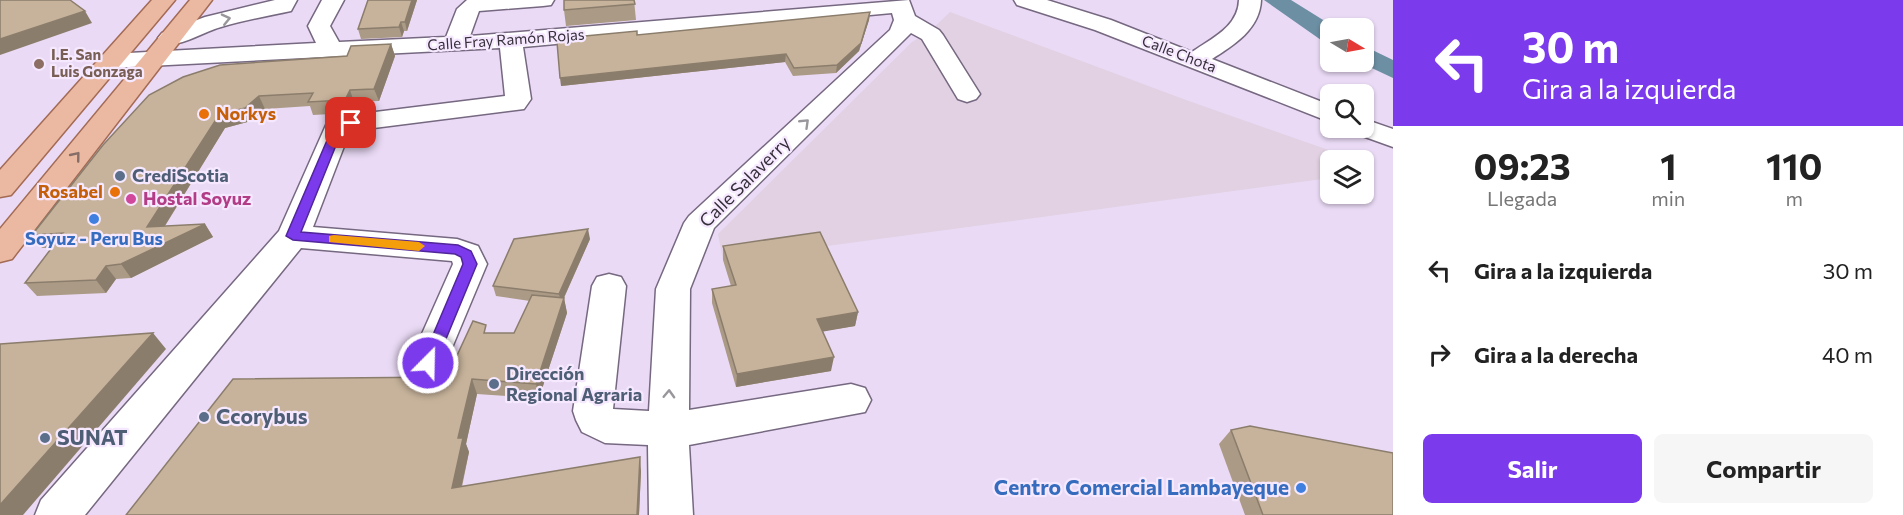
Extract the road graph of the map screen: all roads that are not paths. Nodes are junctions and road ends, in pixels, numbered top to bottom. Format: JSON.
{"nodes":[{"id":1,"x":164,"y":0,"type":"edge"},
{"id":2,"x":201,"y":0,"type":"edge"},
{"id":3,"x":333,"y":0,"type":"edge"},
{"id":4,"x":544,"y":0,"type":"edge"},
{"id":5,"x":1025,"y":0,"type":"edge"},
{"id":6,"x":1250,"y":0,"type":"edge"},
{"id":7,"x":901,"y":9,"type":"edge"},
{"id":8,"x":295,"y":16,"type":"edge"},
{"id":9,"x":539,"y":39,"type":"junction"},
{"id":10,"x":511,"y":41,"type":"junction"},
{"id":11,"x":455,"y":44,"type":"junction"},
{"id":12,"x":331,"y":50,"type":"junction"},
{"id":13,"x":165,"y":52,"type":"junction"},
{"id":14,"x":1196,"y":60,"type":"junction"},
{"id":15,"x":110,"y":61,"type":"junction"},
{"id":16,"x":967,"y":94,"type":"dead end"},
{"id":17,"x":1320,"y":110,"type":"edge"},
{"id":18,"x":1374,"y":131,"type":"edge"},
{"id":19,"x":1393,"y":139,"type":"edge"},
{"id":20,"x":0,"y":188,"type":"edge"},
{"id":21,"x":293,"y":236,"type":"junction"},
{"id":22,"x":0,"y":251,"type":"edge"},
{"id":23,"x":609,"y":286,"type":"dead end"},
{"id":24,"x":428,"y":363,"type":"dead end"},
{"id":25,"x":851,"y":400,"type":"dead end"},
{"id":26,"x":668,"y":429,"type":"junction"},
{"id":27,"x":57,"y":515,"type":"edge"},
{"id":28,"x":671,"y":515,"type":"edge"}],
"edges":[{"from":1,"to":15,"type":"main road"},
{"from":2,"to":13,"type":"main road"},
{"from":3,"to":8,"type":"street"},
{"from":4,"to":9,"type":"street"},
{"from":4,"to":11,"type":"street"},
{"from":5,"to":14,"type":"street","name":"Calle Chota"},
{"from":6,"to":14,"type":"street"},
{"from":7,"to":9,"type":"street","name":"Calle Fray Ramón Rojas"},
{"from":7,"to":16,"type":"street"},
{"from":26,"to":7,"type":"street","name":"Calle Salaverry","one_way":true},
{"from":8,"to":12,"type":"street"},
{"from":8,"to":13,"type":"street"},
{"from":9,"to":10,"type":"street","name":"Calle Fray Ramón Rojas"},
{"from":10,"to":11,"type":"street","name":"Calle Fray Ramón Rojas"},
{"from":10,"to":21,"type":"street"},
{"from":11,"to":12,"type":"street","name":"Calle Fray Ramón Rojas"},
{"from":12,"to":13,"type":"street","name":"Calle Fray Ramón Rojas"},
{"from":13,"to":15,"type":"street","name":"Calle Fray Ramón Rojas"},
{"from":22,"to":13,"type":"main road","one_way":true},
{"from":14,"to":17,"type":"street","name":"Calle Chota"},
{"from":15,"to":20,"type":"main road"},
{"from":18,"to":19,"type":"street"},
{"from":21,"to":24,"type":"street"},
{"from":21,"to":27,"type":"street"},
{"from":23,"to":26,"type":"street"},
{"from":25,"to":26,"type":"street"},
{"from":26,"to":28,"type":"street","name":"Calle Salaverry"}]}
